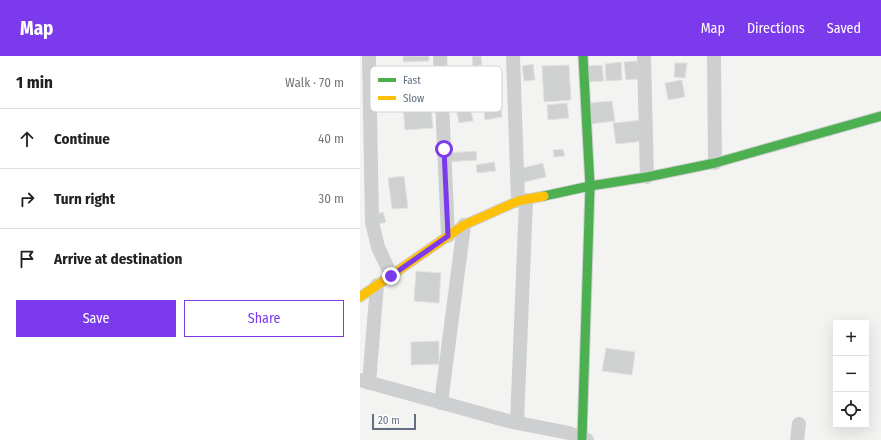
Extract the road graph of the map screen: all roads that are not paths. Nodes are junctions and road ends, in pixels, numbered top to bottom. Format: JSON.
{"nodes":[{"id":1,"x":369,"y":56,"type":"edge"},
{"id":2,"x":440,"y":56,"type":"edge"},
{"id":3,"x":513,"y":56,"type":"edge"},
{"id":4,"x":583,"y":56,"type":"edge"},
{"id":5,"x":644,"y":56,"type":"edge"},
{"id":6,"x":714,"y":56,"type":"edge"},
{"id":7,"x":440,"y":66,"type":"edge"},
{"id":8,"x":370,"y":111,"type":"edge"},
{"id":9,"x":370,"y":112,"type":"edge"},
{"id":10,"x":442,"y":112,"type":"edge"},
{"id":11,"x":881,"y":116,"type":"edge"},
{"id":12,"x":716,"y":163,"type":"junction"},
{"id":13,"x":647,"y":178,"type":"junction"},
{"id":14,"x":590,"y":186,"type":"junction"},
{"id":15,"x":522,"y":200,"type":"junction"},
{"id":16,"x":464,"y":225,"type":"junction"},
{"id":17,"x":448,"y":236,"type":"junction"},
{"id":18,"x":391,"y":276,"type":"junction"},
{"id":19,"x":377,"y":285,"type":"junction"},
{"id":20,"x":360,"y":297,"type":"edge"},
{"id":21,"x":364,"y":381,"type":"edge"},
{"id":22,"x":441,"y":403,"type":"junction"},
{"id":23,"x":517,"y":423,"type":"junction"},
{"id":24,"x":799,"y":424,"type":"dead end"},
{"id":25,"x":584,"y":439,"type":"edge"},
{"id":26,"x":797,"y":440,"type":"edge"}],
"edges":[{"from":1,"to":8,"type":"street"},
{"from":2,"to":7,"type":"street"},
{"from":3,"to":15,"type":"street"},
{"from":4,"to":14,"type":"main road"},
{"from":5,"to":13,"type":"street"},
{"from":6,"to":12,"type":"street"},
{"from":9,"to":18,"type":"street"},
{"from":10,"to":17,"type":"street"},
{"from":11,"to":12,"type":"main road"},
{"from":12,"to":13,"type":"main road"},
{"from":13,"to":14,"type":"main road"},
{"from":14,"to":15,"type":"main road"},
{"from":14,"to":25,"type":"main road"},
{"from":15,"to":16,"type":"main road"},
{"from":15,"to":23,"type":"street"},
{"from":16,"to":17,"type":"main road"},
{"from":16,"to":22,"type":"street"},
{"from":17,"to":18,"type":"main road"},
{"from":18,"to":19,"type":"main road"},
{"from":19,"to":20,"type":"main road"},
{"from":19,"to":21,"type":"street"},
{"from":21,"to":22,"type":"street"},
{"from":22,"to":23,"type":"street"},
{"from":23,"to":25,"type":"street"},
{"from":24,"to":26,"type":"street"}]}
